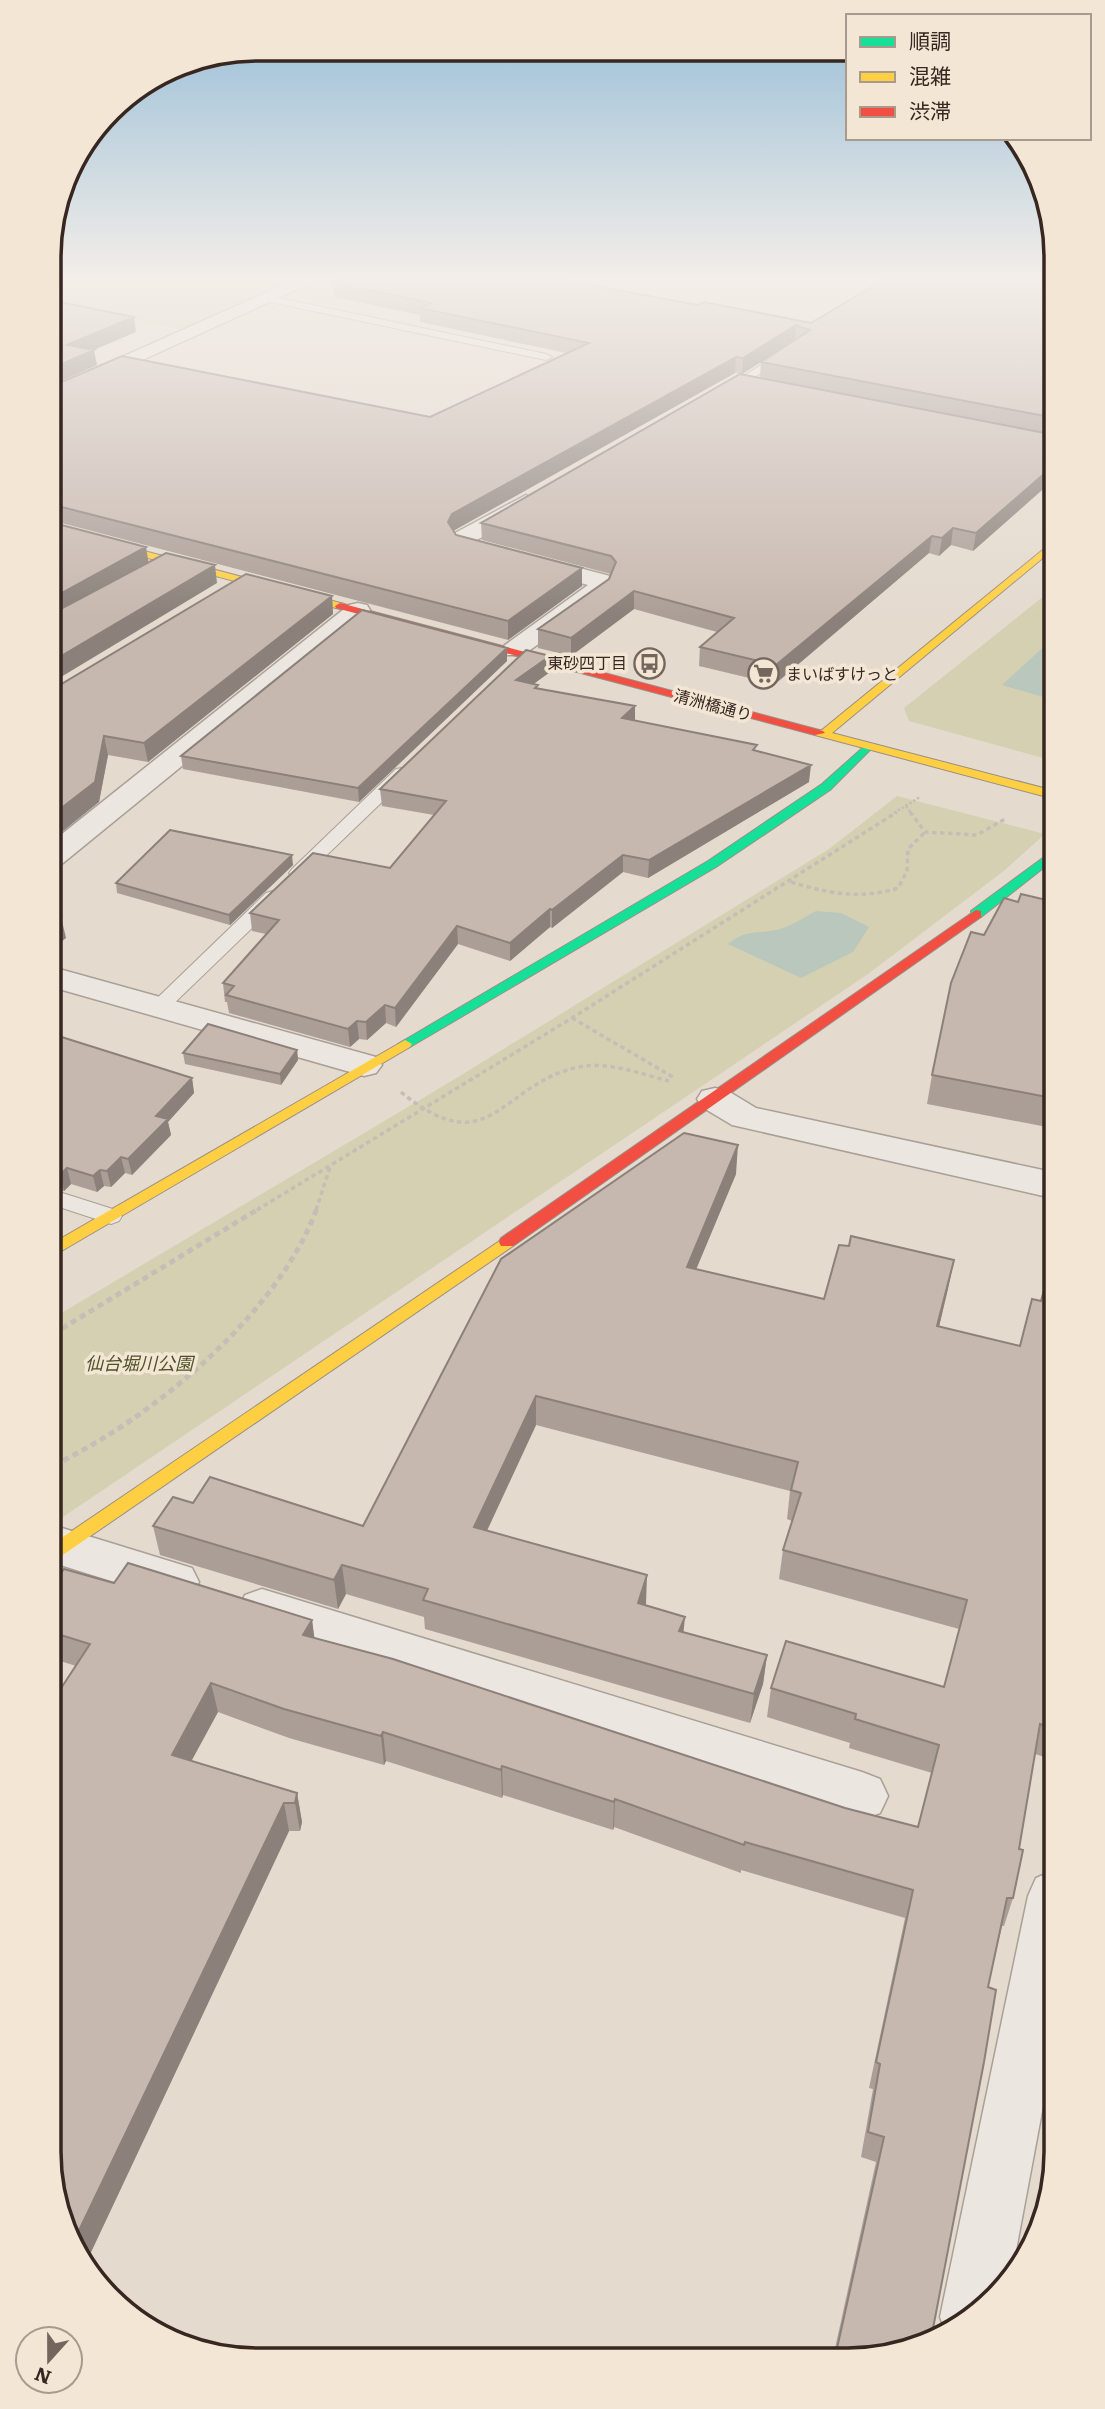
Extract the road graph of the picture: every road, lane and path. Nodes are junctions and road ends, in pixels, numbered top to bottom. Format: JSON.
{"nodes":[{"id":1,"x":546,"y":490,"type":"edge"},
{"id":2,"x":62,"y":532,"type":"edge"},
{"id":3,"x":1044,"y":552,"type":"edge"},
{"id":4,"x":171,"y":560,"type":"junction"},
{"id":5,"x":147,"y":574,"type":"edge"},
{"id":6,"x":245,"y":580,"type":"junction"},
{"id":7,"x":211,"y":601,"type":"edge"},
{"id":8,"x":358,"y":610,"type":"junction"},
{"id":9,"x":520,"y":652,"type":"junction"},
{"id":10,"x":506,"y":673,"type":"edge"},
{"id":11,"x":823,"y":735,"type":"junction"},
{"id":12,"x":867,"y":747,"type":"junction"},
{"id":13,"x":416,"y":759,"type":"edge"},
{"id":14,"x":1044,"y":792,"type":"edge"},
{"id":15,"x":921,"y":797,"type":"dead end"},
{"id":16,"x":906,"y":806,"type":"junction"},
{"id":17,"x":1006,"y":818,"type":"dead end"},
{"id":18,"x":925,"y":832,"type":"junction"},
{"id":19,"x":62,"y":849,"type":"edge"},
{"id":20,"x":1044,"y":862,"type":"edge"},
{"id":21,"x":791,"y":881,"type":"junction"},
{"id":22,"x":62,"y":980,"type":"edge"},
{"id":23,"x":157,"y":1009,"type":"junction"},
{"id":24,"x":572,"y":1018,"type":"junction"},
{"id":25,"x":364,"y":1065,"type":"junction"},
{"id":26,"x":705,"y":1095,"type":"junction"},
{"id":27,"x":422,"y":1109,"type":"junction"},
{"id":28,"x":330,"y":1167,"type":"junction"},
{"id":29,"x":1044,"y":1183,"type":"edge"},
{"id":30,"x":61,"y":1200,"type":"edge"},
{"id":31,"x":111,"y":1216,"type":"junction"},
{"id":32,"x":61,"y":1245,"type":"edge"},
{"id":33,"x":61,"y":1329,"type":"edge"},
{"id":34,"x":61,"y":1461,"type":"edge"},
{"id":35,"x":61,"y":1548,"type":"edge"},
{"id":36,"x":61,"y":1551,"type":"edge"},
{"id":37,"x":862,"y":1796,"type":"dead end"},
{"id":38,"x":1043,"y":1956,"type":"edge"},
{"id":39,"x":975,"y":2300,"type":"edge"}],
"edges":[{"from":1,"to":9,"type":"street"},
{"from":2,"to":4,"type":"street","name":"清洲橋通り"},
{"from":3,"to":11,"type":"street"},
{"from":4,"to":5,"type":"lane"},
{"from":4,"to":6,"type":"street","name":"清洲橋通り"},
{"from":6,"to":7,"type":"street"},
{"from":6,"to":8,"type":"street","name":"清洲橋通り"},
{"from":8,"to":9,"type":"street","name":"清洲橋通り"},
{"from":8,"to":19,"type":"street"},
{"from":9,"to":10,"type":"lane"},
{"from":9,"to":11,"type":"street","name":"清洲橋通り"},
{"from":11,"to":12,"type":"street","name":"清洲橋通り"},
{"from":12,"to":14,"type":"street","name":"清洲橋通り"},
{"from":12,"to":25,"type":"street"},
{"from":13,"to":23,"type":"lane"},
{"from":15,"to":16,"type":"path"},
{"from":16,"to":18,"type":"path"},
{"from":16,"to":21,"type":"path"},
{"from":17,"to":18,"type":"path"},
{"from":18,"to":21,"type":"path"},
{"from":20,"to":26,"type":"street"},
{"from":21,"to":24,"type":"path"},
{"from":22,"to":23,"type":"street"},
{"from":23,"to":25,"type":"street"},
{"from":24,"to":26,"type":"path"},
{"from":24,"to":27,"type":"path"},
{"from":25,"to":31,"type":"street"},
{"from":26,"to":27,"type":"path"},
{"from":26,"to":29,"type":"street"},
{"from":26,"to":35,"type":"street"},
{"from":27,"to":28,"type":"path"},
{"from":28,"to":33,"type":"path"},
{"from":28,"to":34,"type":"path"},
{"from":30,"to":31,"type":"lane"},
{"from":31,"to":32,"type":"street"},
{"from":36,"to":37,"type":"street"},
{"from":38,"to":39,"type":"street"}]}
